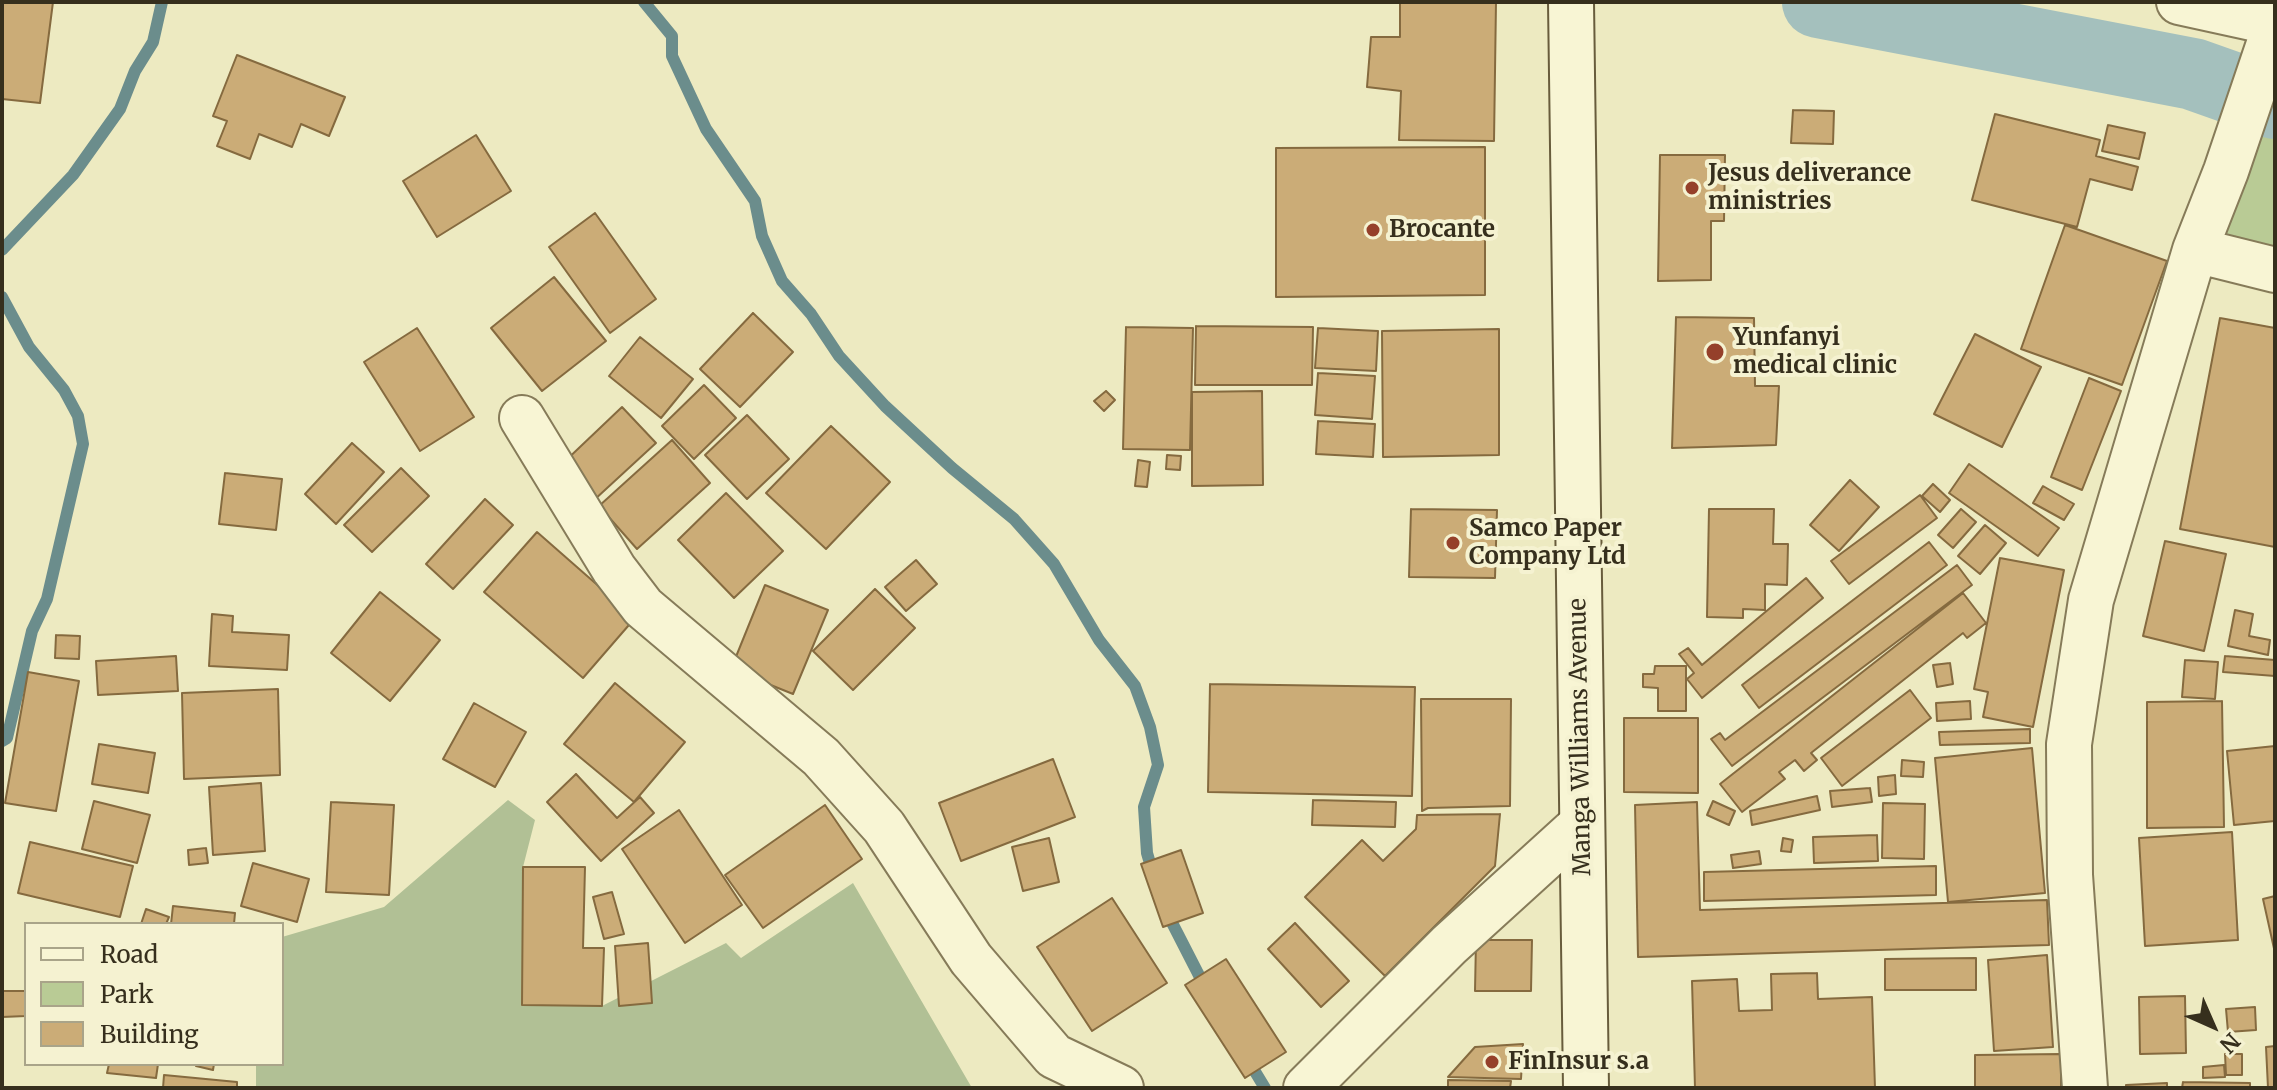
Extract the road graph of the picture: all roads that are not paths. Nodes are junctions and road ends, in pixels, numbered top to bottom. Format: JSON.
{"nodes":[{"id":1,"x":2179,"y":2,"type":"edge"},
{"id":2,"x":1571,"y":4,"type":"edge"},
{"id":3,"x":2273,"y":33,"type":"edge"},
{"id":4,"x":2195,"y":250,"type":"junction"},
{"id":5,"x":2275,"y":270,"type":"edge"},
{"id":6,"x":522,"y":418,"type":"dead end"},
{"id":7,"x":1581,"y":825,"type":"junction"},
{"id":8,"x":1121,"y":1088,"type":"edge"},
{"id":9,"x":1306,"y":1088,"type":"edge"},
{"id":10,"x":1586,"y":1088,"type":"edge"},
{"id":11,"x":2085,"y":1088,"type":"edge"}],
"edges":[{"from":1,"to":3,"type":"street"},
{"from":2,"to":7,"type":"street","name":"Manga Williams Avenue"},
{"from":3,"to":4,"type":"street"},
{"from":4,"to":5,"type":"street"},
{"from":4,"to":11,"type":"street"},
{"from":6,"to":8,"type":"street"},
{"from":7,"to":9,"type":"street"},
{"from":7,"to":10,"type":"street","name":"Manga Williams Avenue"}]}
